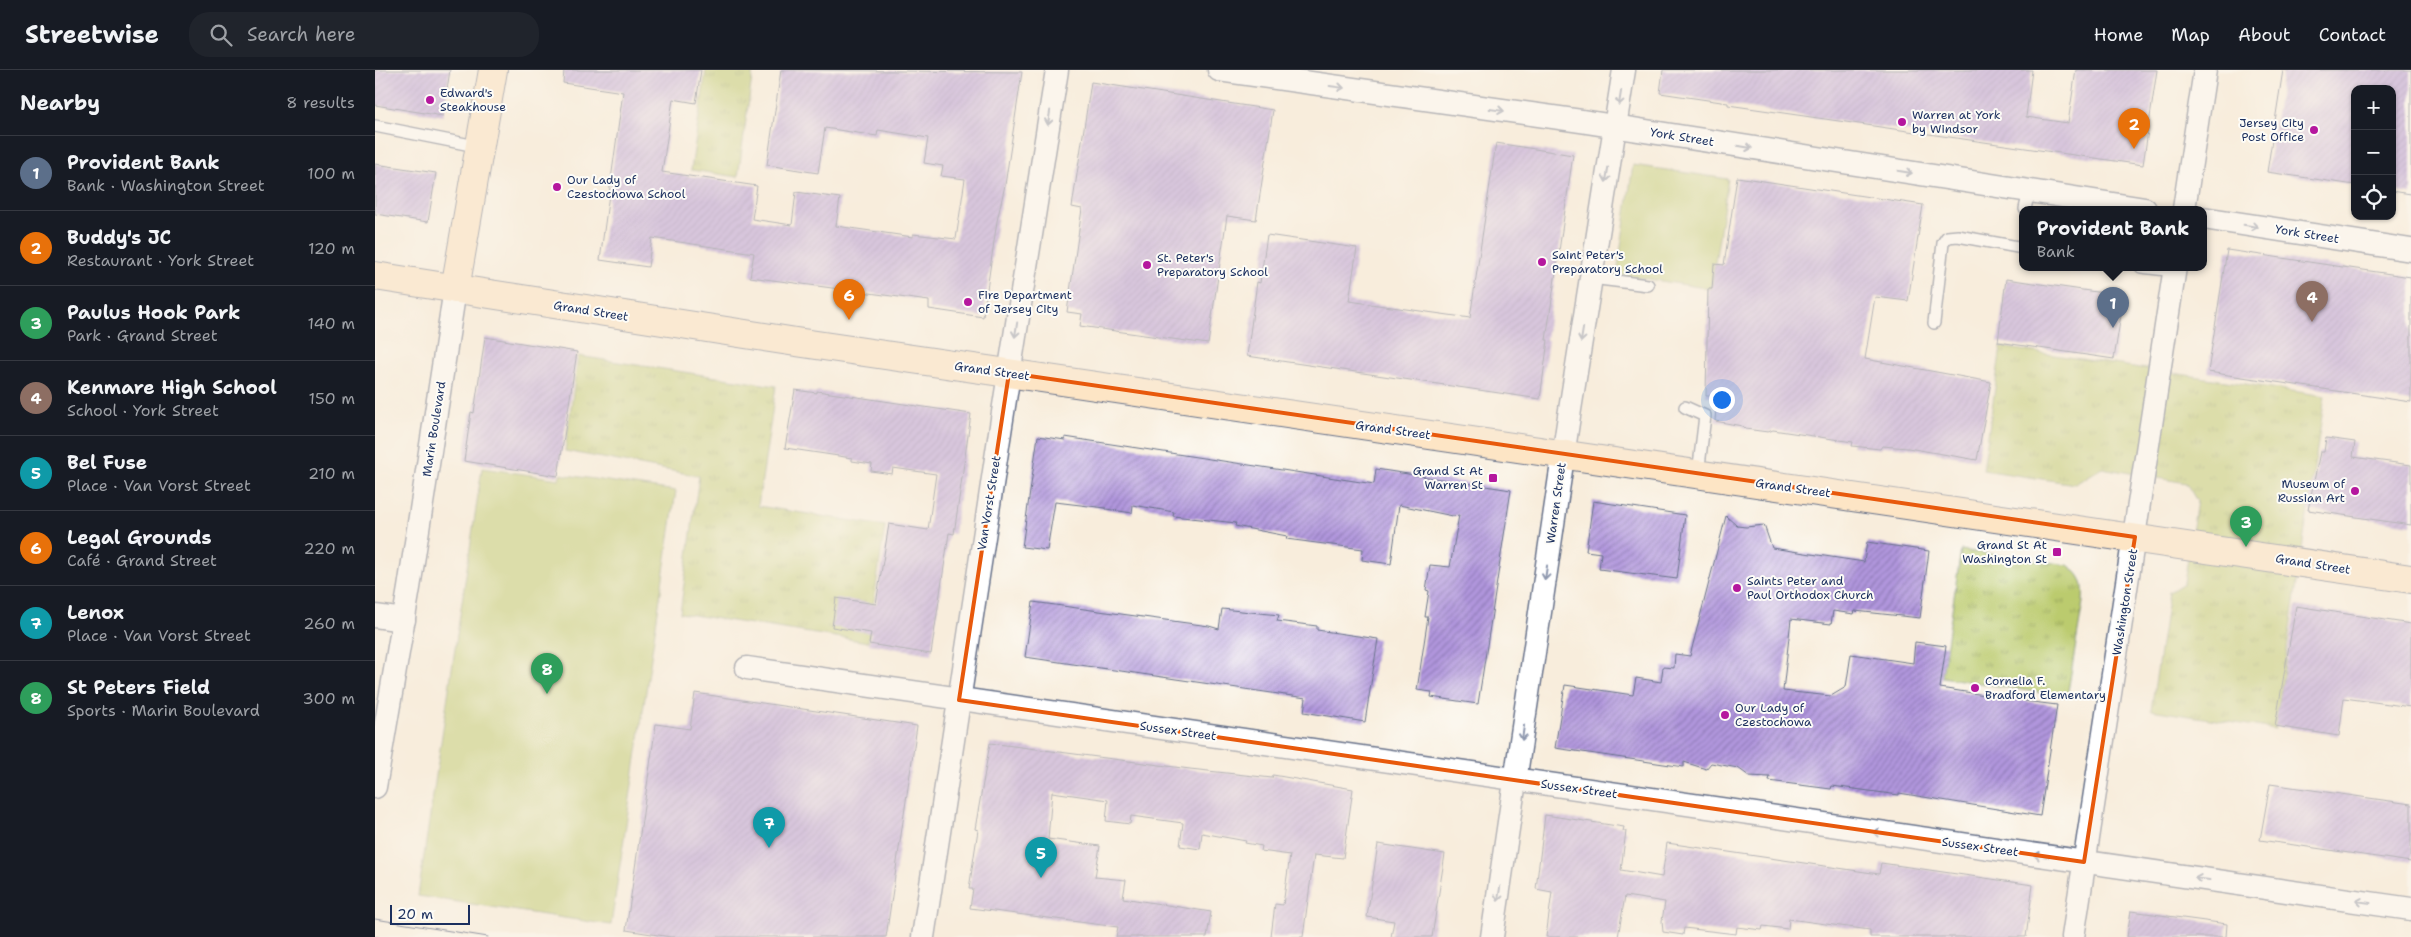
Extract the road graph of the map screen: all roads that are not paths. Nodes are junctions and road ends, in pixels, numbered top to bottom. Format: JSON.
{"nodes":[{"id":1,"x":493,"y":70,"type":"edge"},
{"id":2,"x":1057,"y":70,"type":"edge"},
{"id":3,"x":1219,"y":70,"type":"edge"},
{"id":4,"x":1625,"y":70,"type":"edge"},
{"id":5,"x":2205,"y":70,"type":"edge"},
{"id":6,"x":375,"y":126,"type":"edge"},
{"id":7,"x":1615,"y":126,"type":"junction"},
{"id":8,"x":481,"y":147,"type":"junction"},
{"id":9,"x":2027,"y":200,"type":"edge"},
{"id":10,"x":2106,"y":206,"type":"edge"},
{"id":11,"x":2184,"y":206,"type":"edge"},
{"id":12,"x":2207,"y":219,"type":"edge"},
{"id":13,"x":2019,"y":247,"type":"edge"},
{"id":14,"x":2411,"y":250,"type":"edge"},
{"id":15,"x":2175,"y":271,"type":"edge"},
{"id":16,"x":375,"y":276,"type":"edge"},
{"id":17,"x":1591,"y":278,"type":"junction"},
{"id":18,"x":1648,"y":284,"type":"dead end"},
{"id":19,"x":455,"y":288,"type":"junction"},
{"id":20,"x":1934,"y":323,"type":"dead end"},
{"id":21,"x":1009,"y":373,"type":"junction"},
{"id":22,"x":1685,"y":407,"type":"dead end"},
{"id":23,"x":1563,"y":455,"type":"junction"},
{"id":24,"x":1698,"y":475,"type":"junction"},
{"id":25,"x":2135,"y":537,"type":"junction"},
{"id":26,"x":2411,"y":579,"type":"edge"},
{"id":27,"x":375,"y":616,"type":"edge"},
{"id":28,"x":404,"y":620,"type":"junction"},
{"id":29,"x":747,"y":668,"type":"dead end"},
{"id":30,"x":959,"y":700,"type":"junction"},
{"id":31,"x":1516,"y":780,"type":"junction"},
{"id":32,"x":375,"y":787,"type":"edge"},
{"id":33,"x":2084,"y":862,"type":"junction"},
{"id":34,"x":2411,"y":909,"type":"edge"},
{"id":35,"x":923,"y":937,"type":"edge"},
{"id":36,"x":1492,"y":937,"type":"edge"},
{"id":37,"x":2073,"y":937,"type":"edge"}],
"edges":[{"from":1,"to":8,"type":"street","name":"Marin Boulevard"},
{"from":2,"to":21,"type":"street","name":"Van Vorst Street","one_way":true},
{"from":3,"to":7,"type":"street","name":"York Street","one_way":true},
{"from":4,"to":7,"type":"street","name":"Warren Street","one_way":true},
{"from":5,"to":11,"type":"street"},
{"from":6,"to":8,"type":"lane"},
{"from":7,"to":9,"type":"street","name":"York Street","one_way":true},
{"from":7,"to":17,"type":"street","name":"Warren Street","one_way":true},
{"from":8,"to":19,"type":"street","name":"Marin Boulevard"},
{"from":9,"to":10,"type":"street","name":"York Street"},
{"from":12,"to":14,"type":"street","name":"York Street","one_way":true},
{"from":13,"to":20,"type":"lane"},
{"from":15,"to":25,"type":"street","name":"Washington Street"},
{"from":16,"to":19,"type":"street","name":"Grand Street"},
{"from":17,"to":18,"type":"lane"},
{"from":17,"to":23,"type":"street","name":"Warren Street","one_way":true},
{"from":19,"to":21,"type":"street","name":"Grand Street"},
{"from":19,"to":28,"type":"street","name":"Marin Boulevard"},
{"from":21,"to":23,"type":"street","name":"Grand Street"},
{"from":21,"to":30,"type":"street","name":"Van Vorst Street"},
{"from":22,"to":24,"type":"lane"},
{"from":23,"to":24,"type":"street","name":"Grand Street"},
{"from":23,"to":31,"type":"street","name":"Warren Street","one_way":true},
{"from":24,"to":25,"type":"street","name":"Grand Street"},
{"from":25,"to":26,"type":"street","name":"Grand Street"},
{"from":25,"to":33,"type":"street","name":"Washington Street"},
{"from":27,"to":28,"type":"street"},
{"from":28,"to":32,"type":"street","name":"Marin Boulevard"},
{"from":29,"to":30,"type":"street","name":"Sussex Street"},
{"from":30,"to":31,"type":"street","name":"Sussex Street"},
{"from":30,"to":35,"type":"street","name":"Van Vorst Street"},
{"from":33,"to":31,"type":"street","name":"Sussex Street","one_way":true},
{"from":31,"to":36,"type":"street","name":"Warren Street","one_way":true},
{"from":34,"to":33,"type":"street","name":"Sussex Street","one_way":true},
{"from":33,"to":37,"type":"street","name":"Washington Street"}]}
